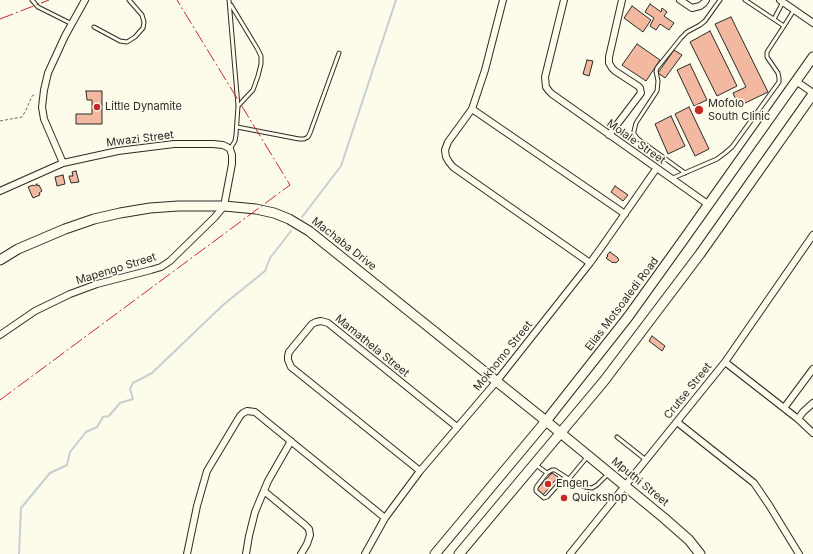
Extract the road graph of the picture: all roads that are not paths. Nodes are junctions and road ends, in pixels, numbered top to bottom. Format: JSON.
{"nodes":[{"id":1,"x":32,"y":0,"type":"edge"},
{"id":2,"x":85,"y":0,"type":"edge"},
{"id":3,"x":129,"y":0,"type":"edge"},
{"id":4,"x":503,"y":0,"type":"edge"},
{"id":5,"x":564,"y":0,"type":"edge"},
{"id":6,"x":622,"y":0,"type":"edge"},
{"id":7,"x":680,"y":0,"type":"edge"},
{"id":8,"x":706,"y":0,"type":"edge"},
{"id":9,"x":720,"y":0,"type":"edge"},
{"id":10,"x":745,"y":0,"type":"edge"},
{"id":11,"x":782,"y":1,"type":"edge"},
{"id":12,"x":230,"y":2,"type":"edge"},
{"id":13,"x":794,"y":10,"type":"junction"},
{"id":14,"x":774,"y":19,"type":"junction"},
{"id":15,"x":813,"y":23,"type":"edge"},
{"id":16,"x":72,"y":24,"type":"junction"},
{"id":17,"x":784,"y":26,"type":"junction"},
{"id":18,"x":94,"y":27,"type":"dead end"},
{"id":19,"x":339,"y":53,"type":"dead end"},
{"id":20,"x":813,"y":57,"type":"edge"},
{"id":21,"x":796,"y":81,"type":"junction"},
{"id":22,"x":813,"y":93,"type":"edge"},
{"id":23,"x":238,"y":106,"type":"junction"},
{"id":24,"x":472,"y":109,"type":"junction"},
{"id":25,"x":237,"y":127,"type":"junction"},
{"id":26,"x":609,"y":135,"type":"junction"},
{"id":27,"x":230,"y":150,"type":"junction"},
{"id":28,"x":63,"y":163,"type":"junction"},
{"id":29,"x":656,"y":169,"type":"junction"},
{"id":30,"x":685,"y":173,"type":"junction"},
{"id":31,"x":671,"y":179,"type":"junction"},
{"id":32,"x":0,"y":191,"type":"edge"},
{"id":33,"x":709,"y":205,"type":"junction"},
{"id":34,"x":224,"y":206,"type":"junction"},
{"id":35,"x":625,"y":214,"type":"junction"},
{"id":36,"x":813,"y":235,"type":"edge"},
{"id":37,"x":0,"y":260,"type":"edge"},
{"id":38,"x":590,"y":263,"type":"junction"},
{"id":39,"x":0,"y":335,"type":"edge"},
{"id":40,"x":725,"y":362,"type":"junction"},
{"id":41,"x":813,"y":368,"type":"edge"},
{"id":42,"x":496,"y":382,"type":"junction"},
{"id":43,"x":813,"y":403,"type":"edge"},
{"id":44,"x":784,"y":408,"type":"junction"},
{"id":45,"x":798,"y":419,"type":"junction"},
{"id":46,"x":546,"y":421,"type":"junction"},
{"id":47,"x":676,"y":422,"type":"junction"},
{"id":48,"x":457,"y":427,"type":"junction"},
{"id":49,"x":560,"y":433,"type":"junction"},
{"id":50,"x":813,"y":433,"type":"edge"},
{"id":51,"x":617,"y":437,"type":"dead end"},
{"id":52,"x":291,"y":442,"type":"junction"},
{"id":53,"x":588,"y":456,"type":"junction"},
{"id":54,"x":646,"y":460,"type":"junction"},
{"id":55,"x":534,"y":464,"type":"junction"},
{"id":56,"x":420,"y":471,"type":"junction"},
{"id":57,"x":547,"y":473,"type":"junction"},
{"id":58,"x":609,"y":473,"type":"junction"},
{"id":59,"x":565,"y":477,"type":"junction"},
{"id":60,"x":569,"y":479,"type":"junction"},
{"id":61,"x":624,"y":486,"type":"junction"},
{"id":62,"x":264,"y":491,"type":"junction"},
{"id":63,"x":385,"y":518,"type":"junction"},
{"id":64,"x":573,"y":553,"type":"edge"},
{"id":65,"x":188,"y":554,"type":"edge"},
{"id":66,"x":246,"y":554,"type":"edge"},
{"id":67,"x":302,"y":554,"type":"edge"},
{"id":68,"x":365,"y":554,"type":"edge"},
{"id":69,"x":435,"y":554,"type":"edge"},
{"id":70,"x":459,"y":554,"type":"edge"},
{"id":71,"x":700,"y":554,"type":"edge"},
{"id":72,"x":799,"y":554,"type":"edge"}],
"edges":[{"from":1,"to":16,"type":"lane"},
{"from":2,"to":16,"type":"street"},
{"from":3,"to":18,"type":"lane"},
{"from":4,"to":24,"type":"street"},
{"from":5,"to":26,"type":"street","name":"Molale Street"},
{"from":6,"to":26,"type":"street"},
{"from":7,"to":8,"type":"street"},
{"from":9,"to":30,"type":"lane"},
{"from":10,"to":14,"type":"lane"},
{"from":11,"to":13,"type":"street"},
{"from":11,"to":14,"type":"lane"},
{"from":12,"to":23,"type":"lane"},
{"from":12,"to":23,"type":"lane"},
{"from":13,"to":15,"type":"street"},
{"from":13,"to":17,"type":"lane"},
{"from":14,"to":17,"type":"lane"},
{"from":16,"to":28,"type":"street"},
{"from":17,"to":30,"type":"lane"},
{"from":19,"to":25,"type":"lane"},
{"from":20,"to":21,"type":"main road","name":"Elias Motsoaledi Road"},
{"from":21,"to":22,"type":"street"},
{"from":21,"to":33,"type":"main road","name":"Elias Motsoaledi Road"},
{"from":22,"to":49,"type":"main road"},
{"from":23,"to":25,"type":"lane"},
{"from":24,"to":35,"type":"street"},
{"from":24,"to":38,"type":"street"},
{"from":25,"to":27,"type":"lane"},
{"from":26,"to":29,"type":"street","name":"Molale Street"},
{"from":27,"to":28,"type":"street","name":"Mwazi Street"},
{"from":27,"to":34,"type":"street"},
{"from":28,"to":32,"type":"street","name":"Mwazi Street"},
{"from":29,"to":31,"type":"street","name":"Molale Street"},
{"from":29,"to":35,"type":"street","name":"Mokhomo Street"},
{"from":30,"to":31,"type":"lane"},
{"from":31,"to":33,"type":"street","name":"Molale Street"},
{"from":33,"to":46,"type":"main road","name":"Elias Motsoaledi Road"},
{"from":34,"to":37,"type":"main road","name":"Machaba Drive"},
{"from":34,"to":39,"type":"street","name":"Mapengo Street"},
{"from":34,"to":42,"type":"main road","name":"Machaba Drive"},
{"from":35,"to":38,"type":"street","name":"Mokhomo Street"},
{"from":36,"to":40,"type":"street","name":"Crutse Street"},
{"from":38,"to":42,"type":"street","name":"Mokhomo Street"},
{"from":40,"to":44,"type":"street"},
{"from":40,"to":47,"type":"street","name":"Crutse Street"},
{"from":41,"to":44,"type":"street"},
{"from":42,"to":46,"type":"main road","name":"Machaba Drive"},
{"from":42,"to":48,"type":"street","name":"Mokhomo Street"},
{"from":43,"to":45,"type":"street"},
{"from":44,"to":45,"type":"street"},
{"from":45,"to":50,"type":"street"},
{"from":46,"to":49,"type":"main road","name":"Machaba Drive"},
{"from":46,"to":69,"type":"main road","name":"Elias Motsoaledi Road"},
{"from":47,"to":54,"type":"street","name":"Crutse Street"},
{"from":47,"to":72,"type":"street"},
{"from":48,"to":56,"type":"street","name":"Mokhomo Street"},
{"from":48,"to":56,"type":"street","name":"Mamathela Street"},
{"from":49,"to":53,"type":"main road","name":"Mputhi Street"},
{"from":49,"to":55,"type":"main road"},
{"from":51,"to":54,"type":"lane"},
{"from":52,"to":62,"type":"street"},
{"from":52,"to":63,"type":"street"},
{"from":52,"to":65,"type":"street"},
{"from":53,"to":58,"type":"main road","name":"Mputhi Street"},
{"from":53,"to":60,"type":"lane"},
{"from":54,"to":61,"type":"street","name":"Crutse Street"},
{"from":55,"to":57,"type":"lane"},
{"from":55,"to":70,"type":"main road"},
{"from":56,"to":63,"type":"street","name":"Mokhomo Street"},
{"from":57,"to":59,"type":"lane"},
{"from":57,"to":59,"type":"lane"},
{"from":58,"to":60,"type":"lane"},
{"from":58,"to":61,"type":"main road","name":"Mputhi Street"},
{"from":59,"to":60,"type":"lane"},
{"from":61,"to":64,"type":"street","name":"Crutse Street"},
{"from":61,"to":71,"type":"main road","name":"Mputhi Street"},
{"from":62,"to":66,"type":"street"},
{"from":62,"to":67,"type":"street"},
{"from":63,"to":68,"type":"street","name":"Mokhomo Street"}]}
